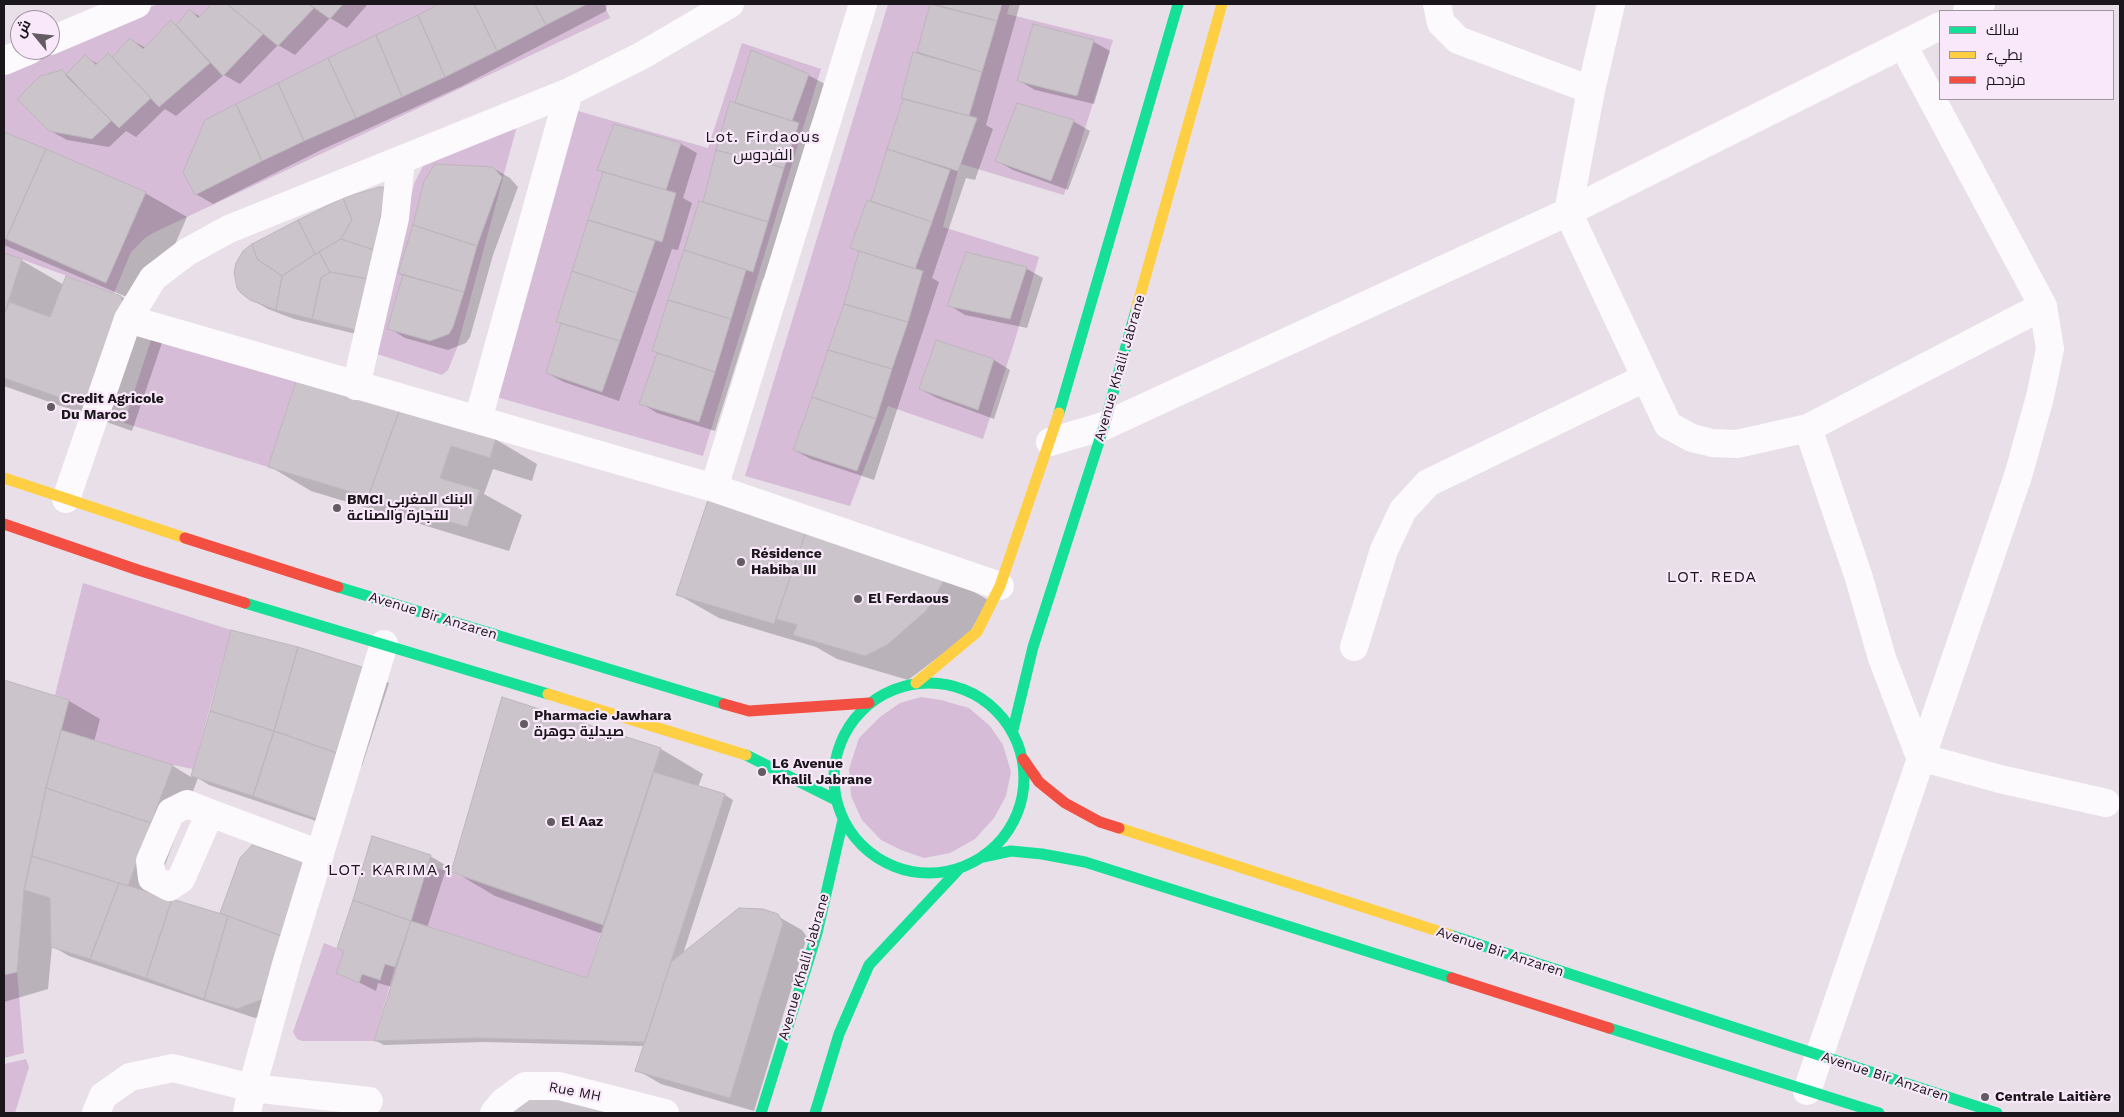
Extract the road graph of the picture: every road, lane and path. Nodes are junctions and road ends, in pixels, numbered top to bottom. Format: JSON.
{"nodes":[{"id":1,"x":137,"y":4,"type":"edge"},
{"id":2,"x":730,"y":4,"type":"edge"},
{"id":3,"x":863,"y":4,"type":"edge"},
{"id":4,"x":1178,"y":4,"type":"edge"},
{"id":5,"x":1222,"y":4,"type":"edge"},
{"id":6,"x":1437,"y":4,"type":"edge"},
{"id":7,"x":1611,"y":4,"type":"edge"},
{"id":8,"x":1981,"y":4,"type":"edge"},
{"id":9,"x":1969,"y":10,"type":"edge"},
{"id":10,"x":1939,"y":27,"type":"edge"},
{"id":11,"x":60,"y":37,"type":"edge"},
{"id":12,"x":1903,"y":45,"type":"junction"},
{"id":13,"x":1591,"y":90,"type":"junction"},
{"id":14,"x":569,"y":92,"type":"junction"},
{"id":15,"x":401,"y":160,"type":"junction"},
{"id":16,"x":1568,"y":212,"type":"junction"},
{"id":17,"x":2043,"y":306,"type":"junction"},
{"id":18,"x":128,"y":320,"type":"junction"},
{"id":19,"x":1645,"y":378,"type":"junction"},
{"id":20,"x":356,"y":386,"type":"junction"},
{"id":21,"x":478,"y":420,"type":"junction"},
{"id":22,"x":1104,"y":426,"type":"junction"},
{"id":23,"x":1808,"y":428,"type":"junction"},
{"id":24,"x":1050,"y":442,"type":"junction"},
{"id":25,"x":4,"y":478,"type":"edge"},
{"id":26,"x":714,"y":488,"type":"junction"},
{"id":27,"x":66,"y":499,"type":"junction"},
{"id":28,"x":8,"y":530,"type":"edge"},
{"id":29,"x":1000,"y":586,"type":"junction"},
{"id":30,"x":384,"y":644,"type":"junction"},
{"id":31,"x":1354,"y":647,"type":"dead end"},
{"id":32,"x":916,"y":683,"type":"junction"},
{"id":33,"x":869,"y":703,"type":"junction"},
{"id":34,"x":1012,"y":730,"type":"junction"},
{"id":35,"x":1920,"y":757,"type":"junction"},
{"id":36,"x":1023,"y":759,"type":"junction"},
{"id":37,"x":836,"y":800,"type":"junction"},
{"id":38,"x":2106,"y":803,"type":"dead end"},
{"id":39,"x":210,"y":813,"type":"dead end"},
{"id":40,"x":843,"y":820,"type":"junction"},
{"id":41,"x":320,"y":854,"type":"junction"},
{"id":42,"x":983,"y":857,"type":"junction"},
{"id":43,"x":959,"y":869,"type":"junction"},
{"id":44,"x":1818,"y":1055,"type":"junction"},
{"id":45,"x":1807,"y":1091,"type":"junction"},
{"id":46,"x":250,"y":1100,"type":"edge"},
{"id":47,"x":369,"y":1101,"type":"dead end"},
{"id":48,"x":96,"y":1113,"type":"edge"},
{"id":49,"x":494,"y":1113,"type":"edge"},
{"id":50,"x":665,"y":1113,"type":"edge"},
{"id":51,"x":761,"y":1113,"type":"edge"},
{"id":52,"x":815,"y":1113,"type":"edge"},
{"id":53,"x":1879,"y":1113,"type":"edge"},
{"id":54,"x":1997,"y":1113,"type":"edge"}],
"edges":[{"from":1,"to":11,"type":"street"},
{"from":2,"to":14,"type":"street"},
{"from":3,"to":26,"type":"street"},
{"from":4,"to":24,"type":"main road"},
{"from":5,"to":22,"type":"main road","name":"Avenue Khalil Jabrane"},
{"from":6,"to":13,"type":"street"},
{"from":7,"to":13,"type":"street"},
{"from":8,"to":9,"type":"street"},
{"from":10,"to":12,"type":"street"},
{"from":12,"to":16,"type":"street"},
{"from":12,"to":17,"type":"street"},
{"from":13,"to":16,"type":"street"},
{"from":14,"to":15,"type":"street"},
{"from":14,"to":21,"type":"street"},
{"from":15,"to":18,"type":"street"},
{"from":15,"to":20,"type":"street"},
{"from":16,"to":19,"type":"street"},
{"from":16,"to":22,"type":"street"},
{"from":17,"to":23,"type":"street"},
{"from":17,"to":35,"type":"street"},
{"from":18,"to":20,"type":"street"},
{"from":18,"to":27,"type":"street"},
{"from":19,"to":23,"type":"street"},
{"from":19,"to":31,"type":"street"},
{"from":20,"to":21,"type":"street"},
{"from":21,"to":26,"type":"street"},
{"from":22,"to":24,"type":"street"},
{"from":22,"to":34,"type":"main road","name":"Avenue Khalil Jabrane"},
{"from":23,"to":35,"type":"street"},
{"from":24,"to":29,"type":"main road"},
{"from":25,"to":27,"type":"main road","name":"Avenue Bir Anzaren"},
{"from":26,"to":29,"type":"street"},
{"from":27,"to":33,"type":"main road","name":"Avenue Bir Anzaren"},
{"from":28,"to":30,"type":"main road"},
{"from":29,"to":32,"type":"main road"},
{"from":30,"to":37,"type":"main road"},
{"from":30,"to":41,"type":"street"},
{"from":32,"to":33,"type":"main road"},
{"from":32,"to":34,"type":"main road"},
{"from":33,"to":37,"type":"main road"},
{"from":34,"to":36,"type":"main road"},
{"from":35,"to":38,"type":"street"},
{"from":35,"to":44,"type":"street"},
{"from":36,"to":42,"type":"main road"},
{"from":36,"to":44,"type":"main road","name":"Avenue Bir Anzaren"},
{"from":37,"to":40,"type":"main road"},
{"from":39,"to":41,"type":"street"},
{"from":40,"to":43,"type":"main road"},
{"from":40,"to":51,"type":"main road","name":"Avenue Khalil Jabrane"},
{"from":41,"to":46,"type":"street"},
{"from":42,"to":43,"type":"main road"},
{"from":42,"to":45,"type":"main road"},
{"from":43,"to":52,"type":"main road"},
{"from":44,"to":45,"type":"street"},
{"from":44,"to":54,"type":"main road","name":"Avenue Bir Anzaren"},
{"from":45,"to":53,"type":"main road"},
{"from":46,"to":47,"type":"street"},
{"from":46,"to":48,"type":"street"},
{"from":49,"to":50,"type":"street","name":"Rue MH"}]}
